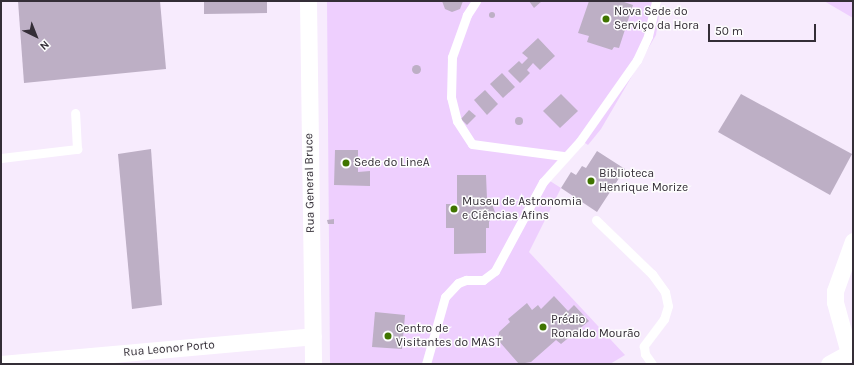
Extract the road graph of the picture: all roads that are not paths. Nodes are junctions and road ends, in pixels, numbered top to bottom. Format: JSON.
{"nodes":[{"id":1,"x":308,"y":1,"type":"edge"},
{"id":2,"x":476,"y":1,"type":"edge"},
{"id":3,"x":656,"y":1,"type":"edge"},
{"id":4,"x":75,"y":114,"type":"dead end"},
{"id":5,"x":563,"y":156,"type":"junction"},
{"id":6,"x":1,"y":158,"type":"edge"},
{"id":7,"x":596,"y":220,"type":"dead end"},
{"id":8,"x":853,"y":241,"type":"edge"},
{"id":9,"x":313,"y":336,"type":"junction"},
{"id":10,"x":851,"y":354,"type":"edge"},
{"id":11,"x":1,"y":364,"type":"edge"},
{"id":12,"x":313,"y":364,"type":"edge"},
{"id":13,"x":426,"y":364,"type":"edge"},
{"id":14,"x":652,"y":364,"type":"edge"},
{"id":15,"x":829,"y":364,"type":"edge"}],
"edges":[{"from":1,"to":9,"type":"street","name":"Rua General Bruce"},
{"from":2,"to":5,"type":"lane"},
{"from":3,"to":5,"type":"lane"},
{"from":4,"to":6,"type":"lane"},
{"from":5,"to":13,"type":"lane"},
{"from":7,"to":14,"type":"lane"},
{"from":8,"to":10,"type":"street"},
{"from":9,"to":11,"type":"street","name":"Rua Leonor Porto"},
{"from":9,"to":12,"type":"street","name":"Rua General Bruce"},
{"from":10,"to":15,"type":"street"}]}
